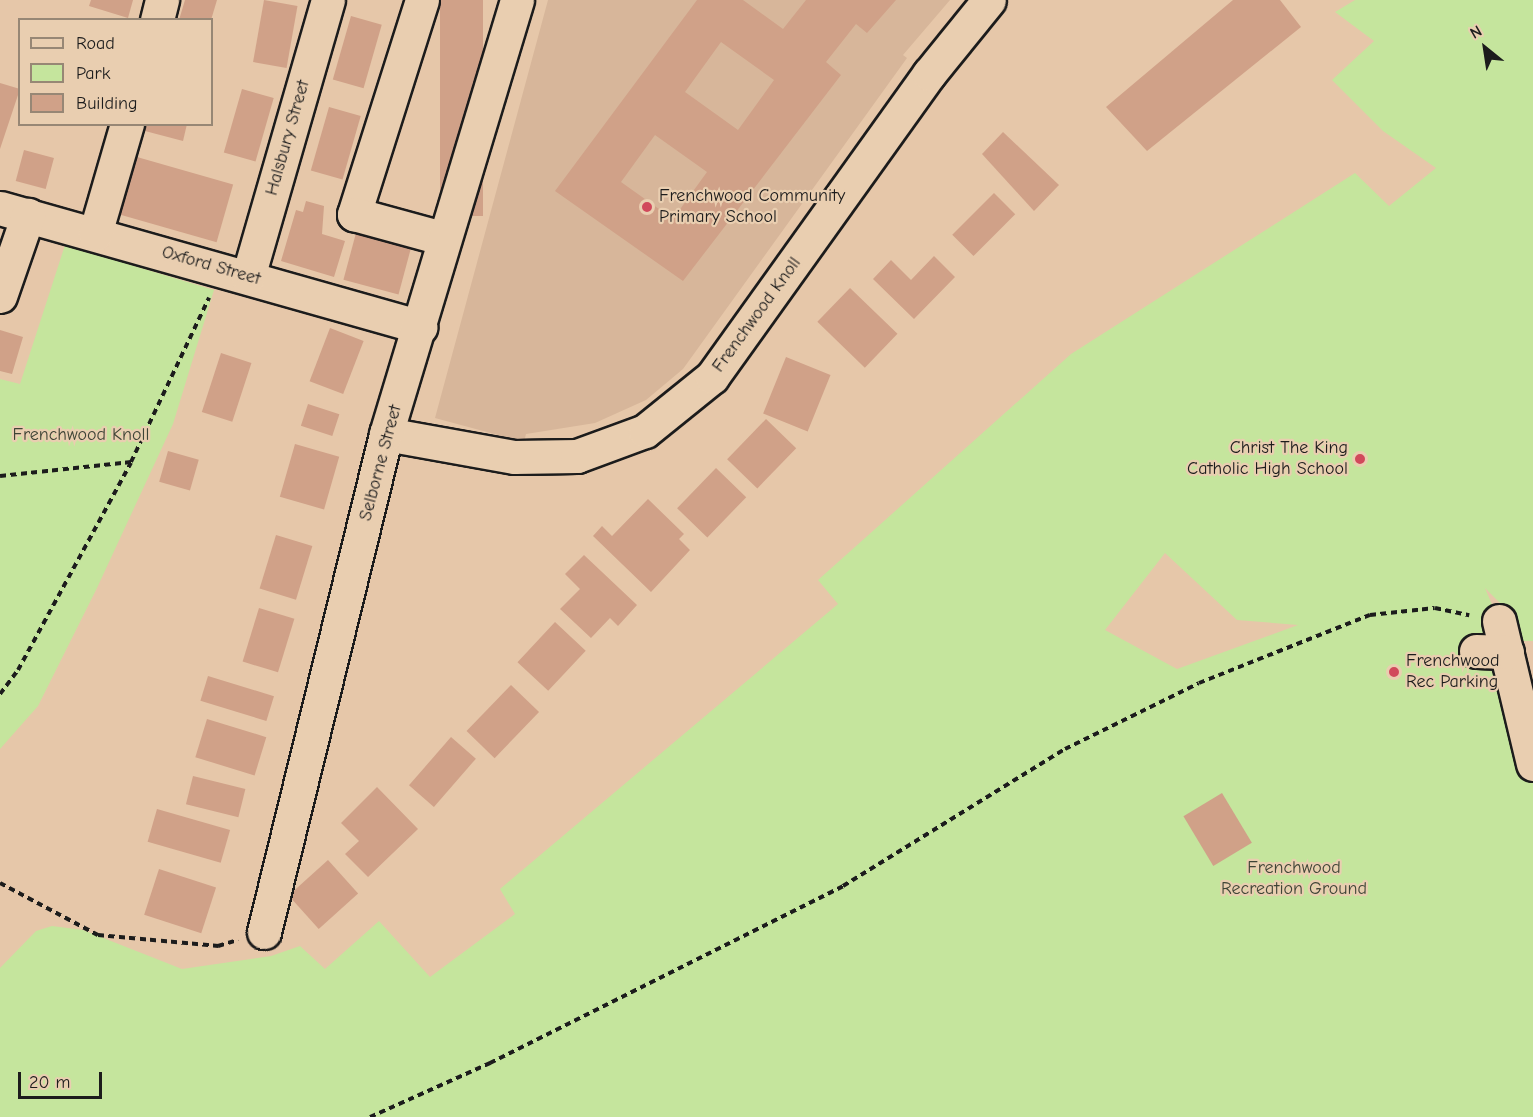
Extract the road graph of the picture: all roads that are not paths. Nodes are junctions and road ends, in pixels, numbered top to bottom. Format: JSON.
{"nodes":[{"id":1,"x":162,"y":0,"type":"edge"},
{"id":2,"x":328,"y":0,"type":"edge"},
{"id":3,"x":422,"y":0,"type":"edge"},
{"id":4,"x":517,"y":0,"type":"edge"},
{"id":5,"x":989,"y":0,"type":"edge"},
{"id":6,"x":158,"y":18,"type":"edge"},
{"id":7,"x":126,"y":126,"type":"edge"},
{"id":8,"x":14,"y":212,"type":"edge"},
{"id":9,"x":95,"y":234,"type":"junction"},
{"id":10,"x":442,"y":238,"type":"junction"},
{"id":11,"x":235,"y":273,"type":"junction"},
{"id":12,"x":0,"y":296,"type":"edge"},
{"id":13,"x":421,"y":327,"type":"junction"},
{"id":14,"x":386,"y":434,"type":"junction"},
{"id":15,"x":1494,"y":641,"type":"road end"},
{"id":16,"x":1533,"y":764,"type":"edge"},
{"id":17,"x":264,"y":932,"type":"road end"}],
"edges":[{"from":1,"to":6,"type":"street"},
{"from":2,"to":11,"type":"street","name":"Halsbury Street"},
{"from":3,"to":10,"type":"street"},
{"from":4,"to":10,"type":"street","name":"Selborne Street"},
{"from":5,"to":14,"type":"street","name":"Frenchwood Knoll"},
{"from":7,"to":9,"type":"street"},
{"from":8,"to":9,"type":"street","name":"Oxford Street"},
{"from":8,"to":12,"type":"street"},
{"from":9,"to":11,"type":"street","name":"Oxford Street"},
{"from":10,"to":13,"type":"street","name":"Selborne Street"},
{"from":11,"to":13,"type":"street","name":"Oxford Street"},
{"from":13,"to":14,"type":"street","name":"Selborne Street"},
{"from":14,"to":17,"type":"street","name":"Selborne Street"},
{"from":15,"to":16,"type":"street"}]}
